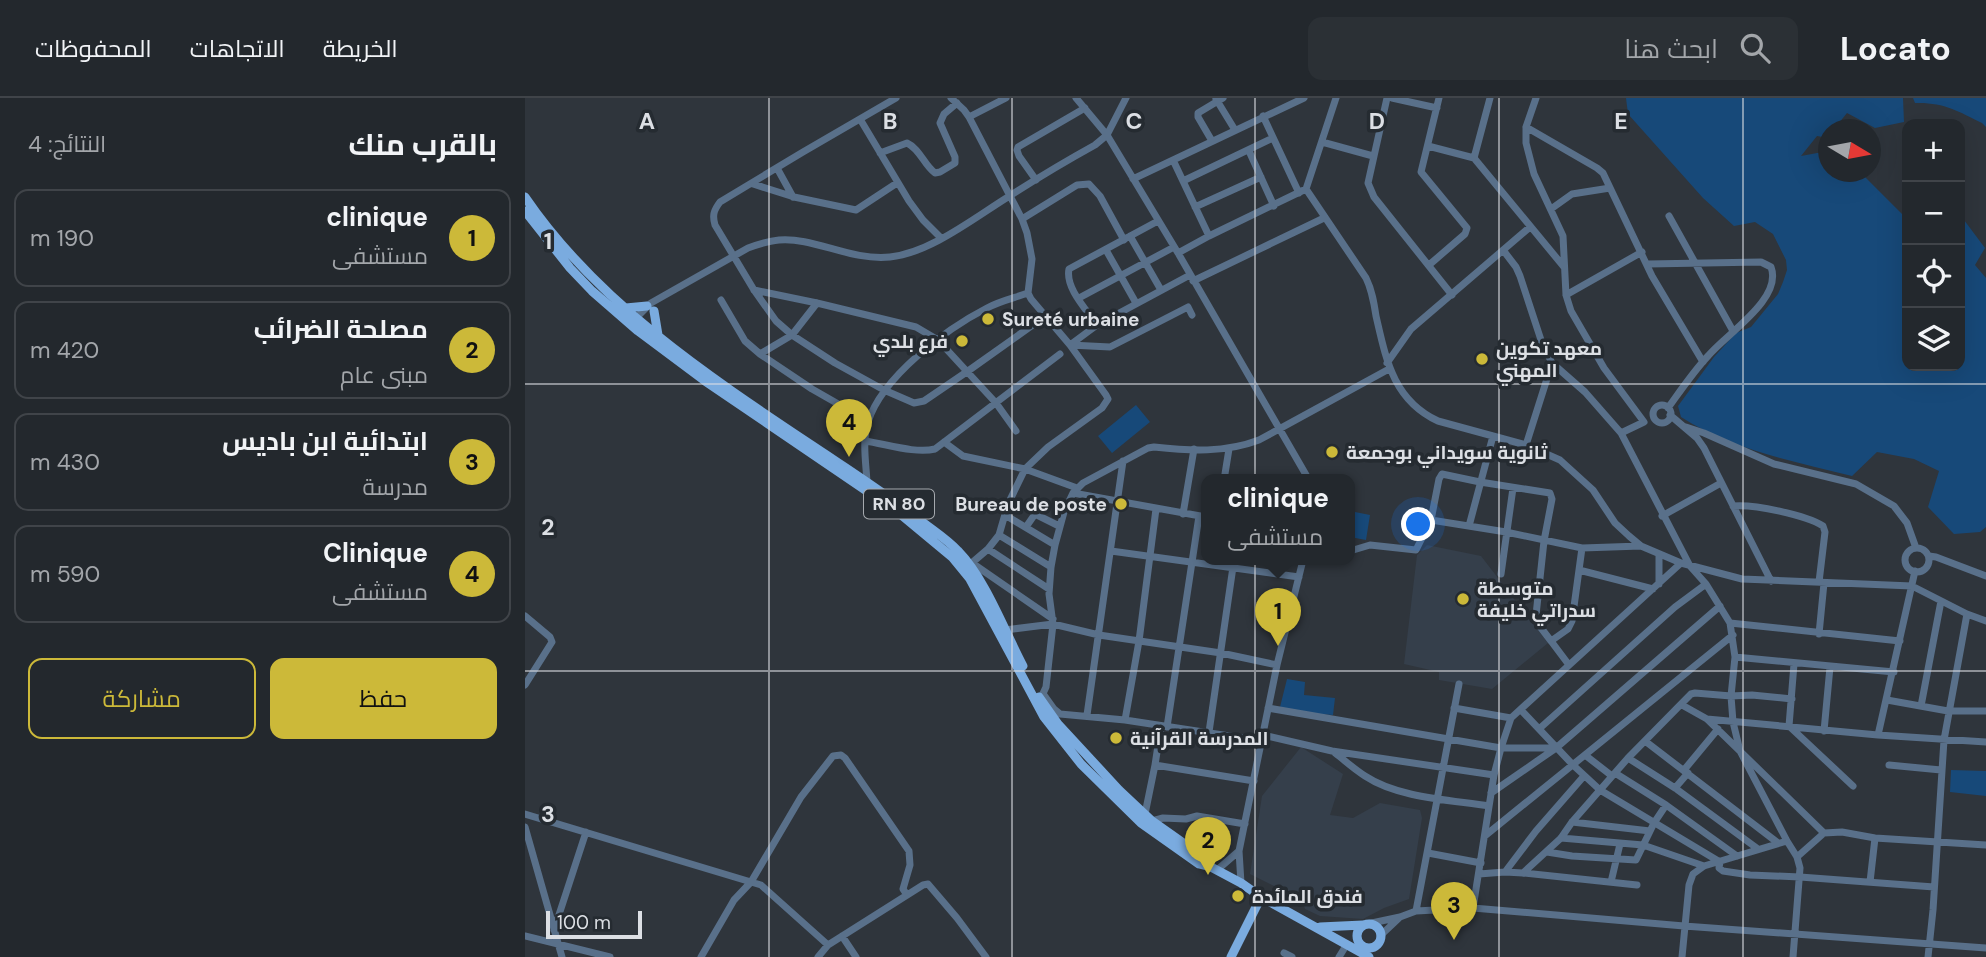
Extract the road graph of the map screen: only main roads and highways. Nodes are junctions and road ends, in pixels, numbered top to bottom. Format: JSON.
{"nodes":[{"id":1,"x":525,"y":197,"type":"edge"},
{"id":2,"x":525,"y":211,"type":"edge"},
{"id":3,"x":626,"y":308,"type":"junction"},
{"id":4,"x":633,"y":320,"type":"junction"},
{"id":5,"x":641,"y":327,"type":"junction"},
{"id":6,"x":658,"y":335,"type":"junction"},
{"id":7,"x":968,"y":566,"type":"junction"},
{"id":8,"x":1098,"y":775,"type":"junction"},
{"id":9,"x":1214,"y":869,"type":"junction"},
{"id":10,"x":1261,"y":897,"type":"junction"},
{"id":11,"x":1365,"y":925,"type":"junction"},
{"id":12,"x":1317,"y":927,"type":"junction"},
{"id":13,"x":1380,"y":938,"type":"junction"},
{"id":14,"x":1364,"y":951,"type":"edge"},
{"id":15,"x":1231,"y":957,"type":"edge"},
{"id":16,"x":1379,"y":957,"type":"edge"}],
"edges":[{"from":1,"to":3,"type":"main road","number":"RN 80"},
{"from":2,"to":4,"type":"main road","number":"RN 80"},
{"from":3,"to":4,"type":"main road","number":"RN 80"},
{"from":3,"to":6,"type":"main road"},
{"from":4,"to":5,"type":"main road","number":"RN 80"},
{"from":5,"to":6,"type":"main road","number":"RN 80"},
{"from":5,"to":7,"type":"main road","number":"RN 80"},
{"from":6,"to":7,"type":"main road","number":"RN 80"},
{"from":7,"to":8,"type":"main road","number":"RN 80"},
{"from":7,"to":8,"type":"main road","number":"RN 80"},
{"from":8,"to":9,"type":"main road","number":"RN 80"},
{"from":8,"to":9,"type":"main road","number":"RN 80"},
{"from":9,"to":10,"type":"main road","number":"RN 80"},
{"from":10,"to":12,"type":"main road","number":"RN 80"},
{"from":10,"to":15,"type":"main road"},
{"from":11,"to":12,"type":"main road"},
{"from":11,"to":13,"type":"main road"},
{"from":11,"to":14,"type":"main road"},
{"from":12,"to":14,"type":"main road","number":"RN 80"},
{"from":13,"to":14,"type":"main road"},
{"from":13,"to":16,"type":"main road"}]}
